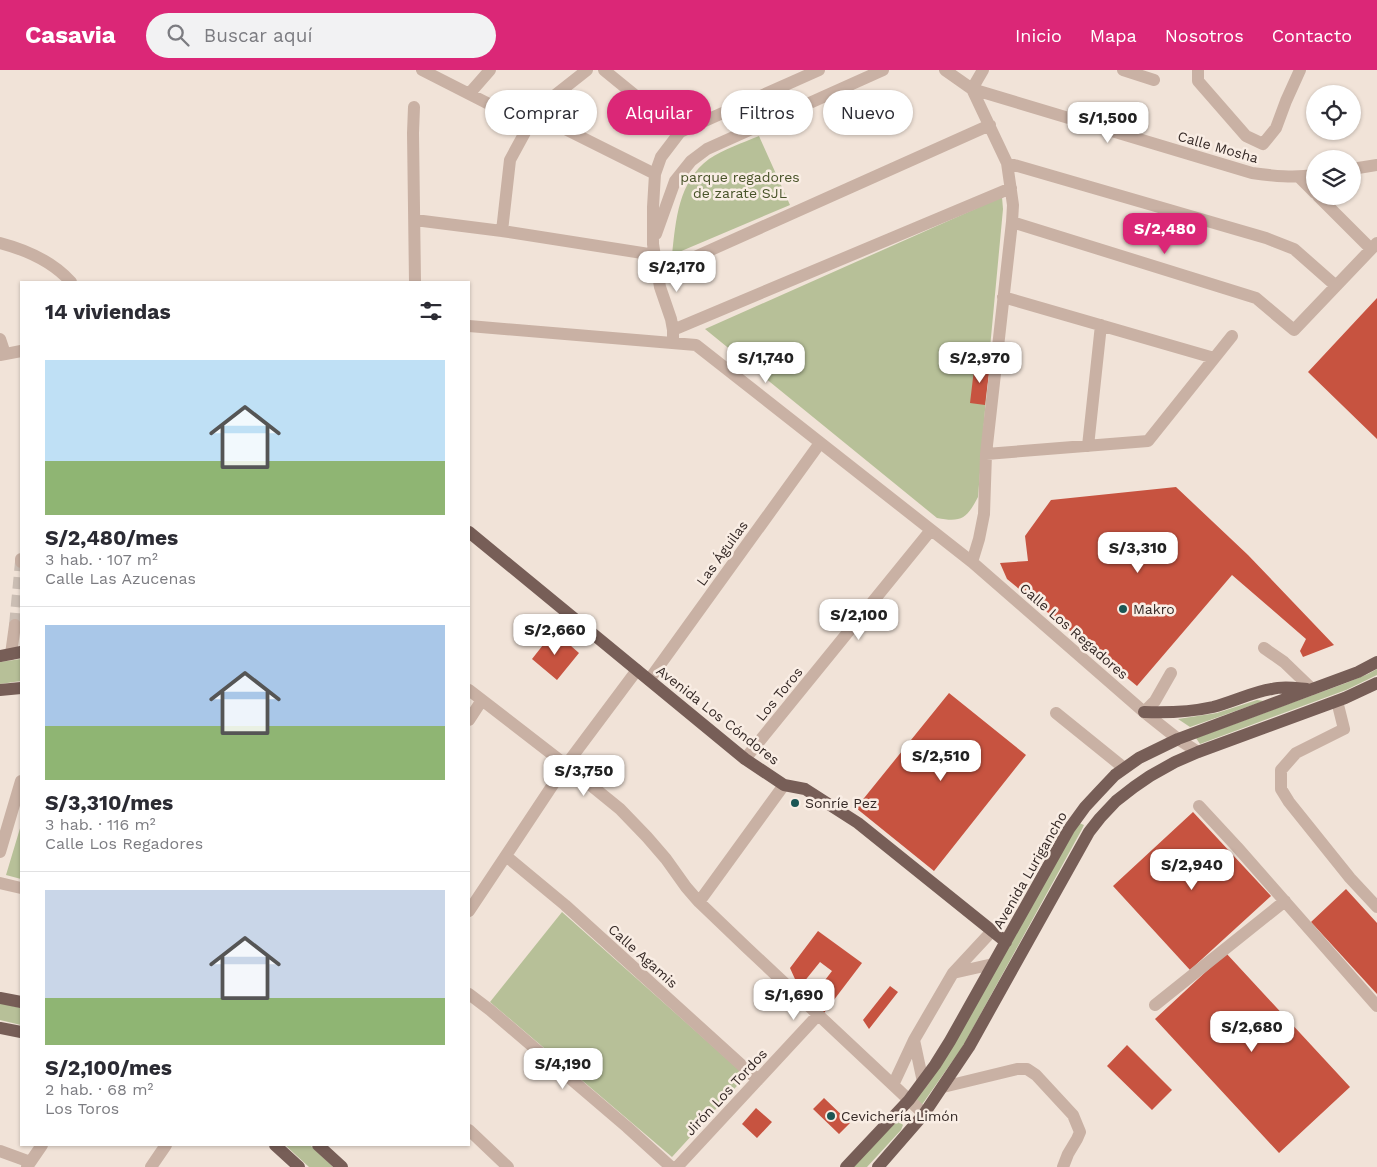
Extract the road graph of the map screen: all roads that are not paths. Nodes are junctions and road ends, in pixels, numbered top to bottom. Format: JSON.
{"nodes":[{"id":1,"x":422,"y":70,"type":"edge"},
{"id":2,"x":490,"y":70,"type":"edge"},
{"id":3,"x":587,"y":70,"type":"edge"},
{"id":4,"x":604,"y":70,"type":"edge"},
{"id":5,"x":819,"y":70,"type":"edge"},
{"id":6,"x":883,"y":70,"type":"edge"},
{"id":7,"x":945,"y":70,"type":"edge"},
{"id":8,"x":983,"y":70,"type":"edge"},
{"id":9,"x":1123,"y":70,"type":"edge"},
{"id":10,"x":1198,"y":70,"type":"edge"},
{"id":11,"x":1300,"y":70,"type":"edge"},
{"id":12,"x":1154,"y":80,"type":"dead end"},
{"id":13,"x":972,"y":89,"type":"junction"},
{"id":14,"x":562,"y":90,"type":"edge"},
{"id":15,"x":629,"y":90,"type":"edge"},
{"id":16,"x":469,"y":94,"type":"junction"},
{"id":17,"x":485,"y":100,"type":"edge"},
{"id":18,"x":414,"y":108,"type":"dead end"},
{"id":19,"x":711,"y":118,"type":"edge"},
{"id":20,"x":990,"y":126,"type":"junction"},
{"id":21,"x":523,"y":135,"type":"edge"},
{"id":22,"x":568,"y":135,"type":"edge"},
{"id":23,"x":678,"y":135,"type":"edge"},
{"id":24,"x":1007,"y":163,"type":"junction"},
{"id":25,"x":1377,"y":165,"type":"edge"},
{"id":26,"x":1361,"y":168,"type":"edge"},
{"id":27,"x":655,"y":174,"type":"junction"},
{"id":28,"x":1306,"y":177,"type":"edge"},
{"id":29,"x":1299,"y":178,"type":"junction"},
{"id":30,"x":1306,"y":185,"type":"edge"},
{"id":31,"x":1011,"y":188,"type":"junction"},
{"id":32,"x":1328,"y":205,"type":"edge"},
{"id":33,"x":415,"y":220,"type":"junction"},
{"id":34,"x":1012,"y":222,"type":"junction"},
{"id":35,"x":502,"y":231,"type":"junction"},
{"id":36,"x":0,"y":243,"type":"edge"},
{"id":37,"x":1374,"y":246,"type":"edge"},
{"id":38,"x":654,"y":250,"type":"junction"},
{"id":39,"x":657,"y":274,"type":"junction"},
{"id":40,"x":70,"y":281,"type":"edge"},
{"id":41,"x":415,"y":281,"type":"edge"},
{"id":42,"x":1336,"y":286,"type":"junction"},
{"id":43,"x":1003,"y":296,"type":"junction"},
{"id":44,"x":1100,"y":325,"type":"junction"},
{"id":45,"x":470,"y":326,"type":"edge"},
{"id":46,"x":673,"y":330,"type":"junction"},
{"id":47,"x":1232,"y":336,"type":"dead end"},
{"id":48,"x":0,"y":339,"type":"edge"},
{"id":49,"x":673,"y":344,"type":"junction"},
{"id":50,"x":20,"y":351,"type":"edge"},
{"id":51,"x":2,"y":354,"type":"edge"},
{"id":52,"x":1214,"y":358,"type":"junction"},
{"id":53,"x":820,"y":443,"type":"junction"},
{"id":54,"x":1088,"y":446,"type":"junction"},
{"id":55,"x":986,"y":454,"type":"junction"},
{"id":56,"x":931,"y":530,"type":"junction"},
{"id":57,"x":470,"y":533,"type":"edge"},
{"id":58,"x":972,"y":562,"type":"junction"},
{"id":59,"x":15,"y":625,"type":"tunnel mouth"},
{"id":60,"x":1264,"y":648,"type":"dead end"},
{"id":61,"x":11,"y":654,"type":"edge"},
{"id":62,"x":1377,"y":662,"type":"edge"},
{"id":63,"x":637,"y":670,"type":"junction"},
{"id":64,"x":1171,"y":673,"type":"dead end"},
{"id":65,"x":648,"y":680,"type":"junction"},
{"id":66,"x":1377,"y":683,"type":"edge"},
{"id":67,"x":20,"y":688,"type":"edge"},
{"id":68,"x":1312,"y":689,"type":"junction"},
{"id":69,"x":0,"y":690,"type":"edge"},
{"id":70,"x":470,"y":691,"type":"edge"},
{"id":71,"x":482,"y":700,"type":"junction"},
{"id":72,"x":1337,"y":701,"type":"junction"},
{"id":73,"x":1144,"y":712,"type":"junction"},
{"id":74,"x":1056,"y":713,"type":"dead end"},
{"id":75,"x":470,"y":718,"type":"edge"},
{"id":76,"x":1178,"y":739,"type":"junction"},
{"id":77,"x":1198,"y":752,"type":"junction"},
{"id":78,"x":746,"y":760,"type":"junction"},
{"id":79,"x":566,"y":765,"type":"junction"},
{"id":80,"x":1124,"y":768,"type":"junction"},
{"id":81,"x":784,"y":785,"type":"junction"},
{"id":82,"x":20,"y":788,"type":"edge"},
{"id":83,"x":18,"y":802,"type":"edge"},
{"id":84,"x":1199,"y":806,"type":"dead end"},
{"id":85,"x":0,"y":852,"type":"edge"},
{"id":86,"x":506,"y":856,"type":"junction"},
{"id":87,"x":0,"y":884,"type":"edge"},
{"id":88,"x":20,"y":888,"type":"edge"},
{"id":89,"x":1285,"y":901,"type":"junction"},
{"id":90,"x":699,"y":902,"type":"junction"},
{"id":91,"x":1377,"y":907,"type":"edge"},
{"id":92,"x":470,"y":910,"type":"edge"},
{"id":93,"x":992,"y":930,"type":"junction"},
{"id":94,"x":1006,"y":942,"type":"junction"},
{"id":95,"x":993,"y":964,"type":"junction"},
{"id":96,"x":953,"y":973,"type":"junction"},
{"id":97,"x":470,"y":995,"type":"edge"},
{"id":98,"x":0,"y":998,"type":"edge"},
{"id":99,"x":20,"y":1002,"type":"edge"},
{"id":100,"x":1155,"y":1006,"type":"dead end"},
{"id":101,"x":1377,"y":1006,"type":"edge"},
{"id":102,"x":818,"y":1015,"type":"junction"},
{"id":103,"x":0,"y":1028,"type":"edge"},
{"id":104,"x":20,"y":1032,"type":"edge"},
{"id":105,"x":914,"y":1040,"type":"junction"},
{"id":106,"x":758,"y":1080,"type":"junction"},
{"id":107,"x":922,"y":1082,"type":"junction"},
{"id":108,"x":893,"y":1085,"type":"junction"},
{"id":109,"x":943,"y":1087,"type":"junction"},
{"id":110,"x":909,"y":1100,"type":"junction"},
{"id":111,"x":924,"y":1114,"type":"junction"},
{"id":112,"x":470,"y":1131,"type":"edge"},
{"id":113,"x":41,"y":1146,"type":"edge"},
{"id":114,"x":165,"y":1146,"type":"edge"},
{"id":115,"x":276,"y":1146,"type":"edge"},
{"id":116,"x":319,"y":1146,"type":"edge"},
{"id":117,"x":0,"y":1151,"type":"edge"},
{"id":118,"x":29,"y":1165,"type":"edge"},
{"id":119,"x":151,"y":1167,"type":"edge"},
{"id":120,"x":299,"y":1167,"type":"edge"},
{"id":121,"x":342,"y":1167,"type":"edge"},
{"id":122,"x":508,"y":1167,"type":"edge"},
{"id":123,"x":671,"y":1167,"type":"edge"},
{"id":124,"x":677,"y":1167,"type":"edge"},
{"id":125,"x":846,"y":1167,"type":"edge"},
{"id":126,"x":878,"y":1167,"type":"edge"},
{"id":127,"x":1063,"y":1167,"type":"edge"}],
"edges":[{"from":1,"to":16,"type":"street"},
{"from":2,"to":16,"type":"street"},
{"from":3,"to":14,"type":"street"},
{"from":4,"to":15,"type":"street"},
{"from":5,"to":19,"type":"street"},
{"from":6,"to":38,"type":"street"},
{"from":7,"to":13,"type":"street"},
{"from":8,"to":13,"type":"street"},
{"from":9,"to":12,"type":"street"},
{"from":10,"to":11,"type":"street"},
{"from":13,"to":20,"type":"street"},
{"from":13,"to":29,"type":"street","name":"Calle Mosha"},
{"from":16,"to":17,"type":"street"},
{"from":18,"to":33,"type":"street"},
{"from":20,"to":24,"type":"street"},
{"from":20,"to":39,"type":"street"},
{"from":21,"to":35,"type":"street"},
{"from":22,"to":27,"type":"street"},
{"from":23,"to":27,"type":"street"},
{"from":24,"to":31,"type":"street"},
{"from":24,"to":42,"type":"street"},
{"from":25,"to":26,"type":"street"},
{"from":27,"to":38,"type":"street"},
{"from":28,"to":29,"type":"street","name":"Calle Mosha"},
{"from":29,"to":30,"type":"street"},
{"from":31,"to":34,"type":"street"},
{"from":31,"to":46,"type":"street"},
{"from":32,"to":37,"type":"street"},
{"from":33,"to":35,"type":"street"},
{"from":33,"to":41,"type":"street"},
{"from":34,"to":42,"type":"street"},
{"from":34,"to":43,"type":"street"},
{"from":35,"to":38,"type":"street"},
{"from":36,"to":40,"type":"street"},
{"from":37,"to":42,"type":"street"},
{"from":38,"to":39,"type":"street"},
{"from":39,"to":46,"type":"street"},
{"from":43,"to":44,"type":"street"},
{"from":43,"to":55,"type":"street"},
{"from":44,"to":52,"type":"street"},
{"from":44,"to":54,"type":"street"},
{"from":45,"to":49,"type":"street","name":"Calle Los Regadores"},
{"from":46,"to":49,"type":"street"},
{"from":47,"to":52,"type":"street"},
{"from":48,"to":51,"type":"street"},
{"from":49,"to":53,"type":"street","name":"Calle Los Regadores"},
{"from":50,"to":51,"type":"street"},
{"from":52,"to":54,"type":"street"},
{"from":53,"to":56,"type":"street","name":"Calle Los Regadores"},
{"from":53,"to":65,"type":"street","name":"Las Águilas"},
{"from":54,"to":55,"type":"street"},
{"from":55,"to":58,"type":"street"},
{"from":56,"to":58,"type":"street","name":"Calle Los Regadores"},
{"from":56,"to":78,"type":"street","name":"Los Toros"},
{"from":57,"to":63,"type":"main road","name":"Avenida Los Cóndores"},
{"from":58,"to":73,"type":"street","name":"Calle Los Regadores"},
{"from":59,"to":61,"type":"street"},
{"from":60,"to":68,"type":"street"},
{"from":62,"to":68,"type":"main road","name":"Avenida Lurigancho"},
{"from":63,"to":65,"type":"main road","name":"Avenida Los Cóndores"},
{"from":63,"to":79,"type":"street"},
{"from":64,"to":73,"type":"street"},
{"from":65,"to":78,"type":"main road","name":"Avenida Los Cóndores"},
{"from":66,"to":72,"type":"main road"},
{"from":67,"to":69,"type":"main road"},
{"from":68,"to":73,"type":"main road"},
{"from":68,"to":76,"type":"main road","name":"Avenida Lurigancho"},
{"from":70,"to":71,"type":"street"},
{"from":71,"to":75,"type":"street"},
{"from":71,"to":79,"type":"street"},
{"from":72,"to":77,"type":"main road"},
{"from":72,"to":91,"type":"street"},
{"from":73,"to":76,"type":"street","name":"Calle Los Regadores"},
{"from":74,"to":80,"type":"street"},
{"from":76,"to":77,"type":"street","name":"Calle Los Regadores"},
{"from":76,"to":80,"type":"main road","name":"Avenida Lurigancho"},
{"from":77,"to":109,"type":"main road"},
{"from":78,"to":81,"type":"main road","name":"Avenida Los Cóndores"},
{"from":79,"to":86,"type":"street"},
{"from":79,"to":90,"type":"street"},
{"from":80,"to":94,"type":"main road","name":"Avenida Lurigancho"},
{"from":81,"to":90,"type":"street"},
{"from":81,"to":93,"type":"main road","name":"Avenida Los Cóndores"},
{"from":82,"to":83,"type":"street"},
{"from":83,"to":85,"type":"street"},
{"from":84,"to":89,"type":"street"},
{"from":86,"to":92,"type":"street"},
{"from":86,"to":106,"type":"street","name":"Calle Agamis"},
{"from":87,"to":88,"type":"street"},
{"from":89,"to":100,"type":"street"},
{"from":89,"to":101,"type":"street"},
{"from":90,"to":102,"type":"street"},
{"from":93,"to":94,"type":"main road","name":"Avenida Los Cóndores"},
{"from":93,"to":96,"type":"street"},
{"from":94,"to":95,"type":"main road","name":"Avenida Lurigancho"},
{"from":95,"to":96,"type":"street"},
{"from":95,"to":107,"type":"main road","name":"Avenida Lurigancho"},
{"from":96,"to":105,"type":"street"},
{"from":97,"to":123,"type":"street"},
{"from":98,"to":99,"type":"main road"},
{"from":102,"to":106,"type":"street","name":"Jirón Los Tordos"},
{"from":102,"to":108,"type":"street"},
{"from":103,"to":104,"type":"main road"},
{"from":105,"to":107,"type":"street"},
{"from":105,"to":108,"type":"street"},
{"from":106,"to":124,"type":"street","name":"Jirón Los Tordos"},
{"from":107,"to":110,"type":"main road","name":"Avenida Lurigancho"},
{"from":108,"to":110,"type":"street"},
{"from":109,"to":111,"type":"main road"},
{"from":109,"to":127,"type":"street"},
{"from":110,"to":111,"type":"street"},
{"from":110,"to":125,"type":"main road","name":"Avenida Lurigancho"},
{"from":111,"to":126,"type":"main road"},
{"from":112,"to":122,"type":"street"},
{"from":113,"to":118,"type":"street"},
{"from":114,"to":119,"type":"street"},
{"from":115,"to":120,"type":"main road"},
{"from":116,"to":121,"type":"main road"},
{"from":117,"to":118,"type":"street"}]}
